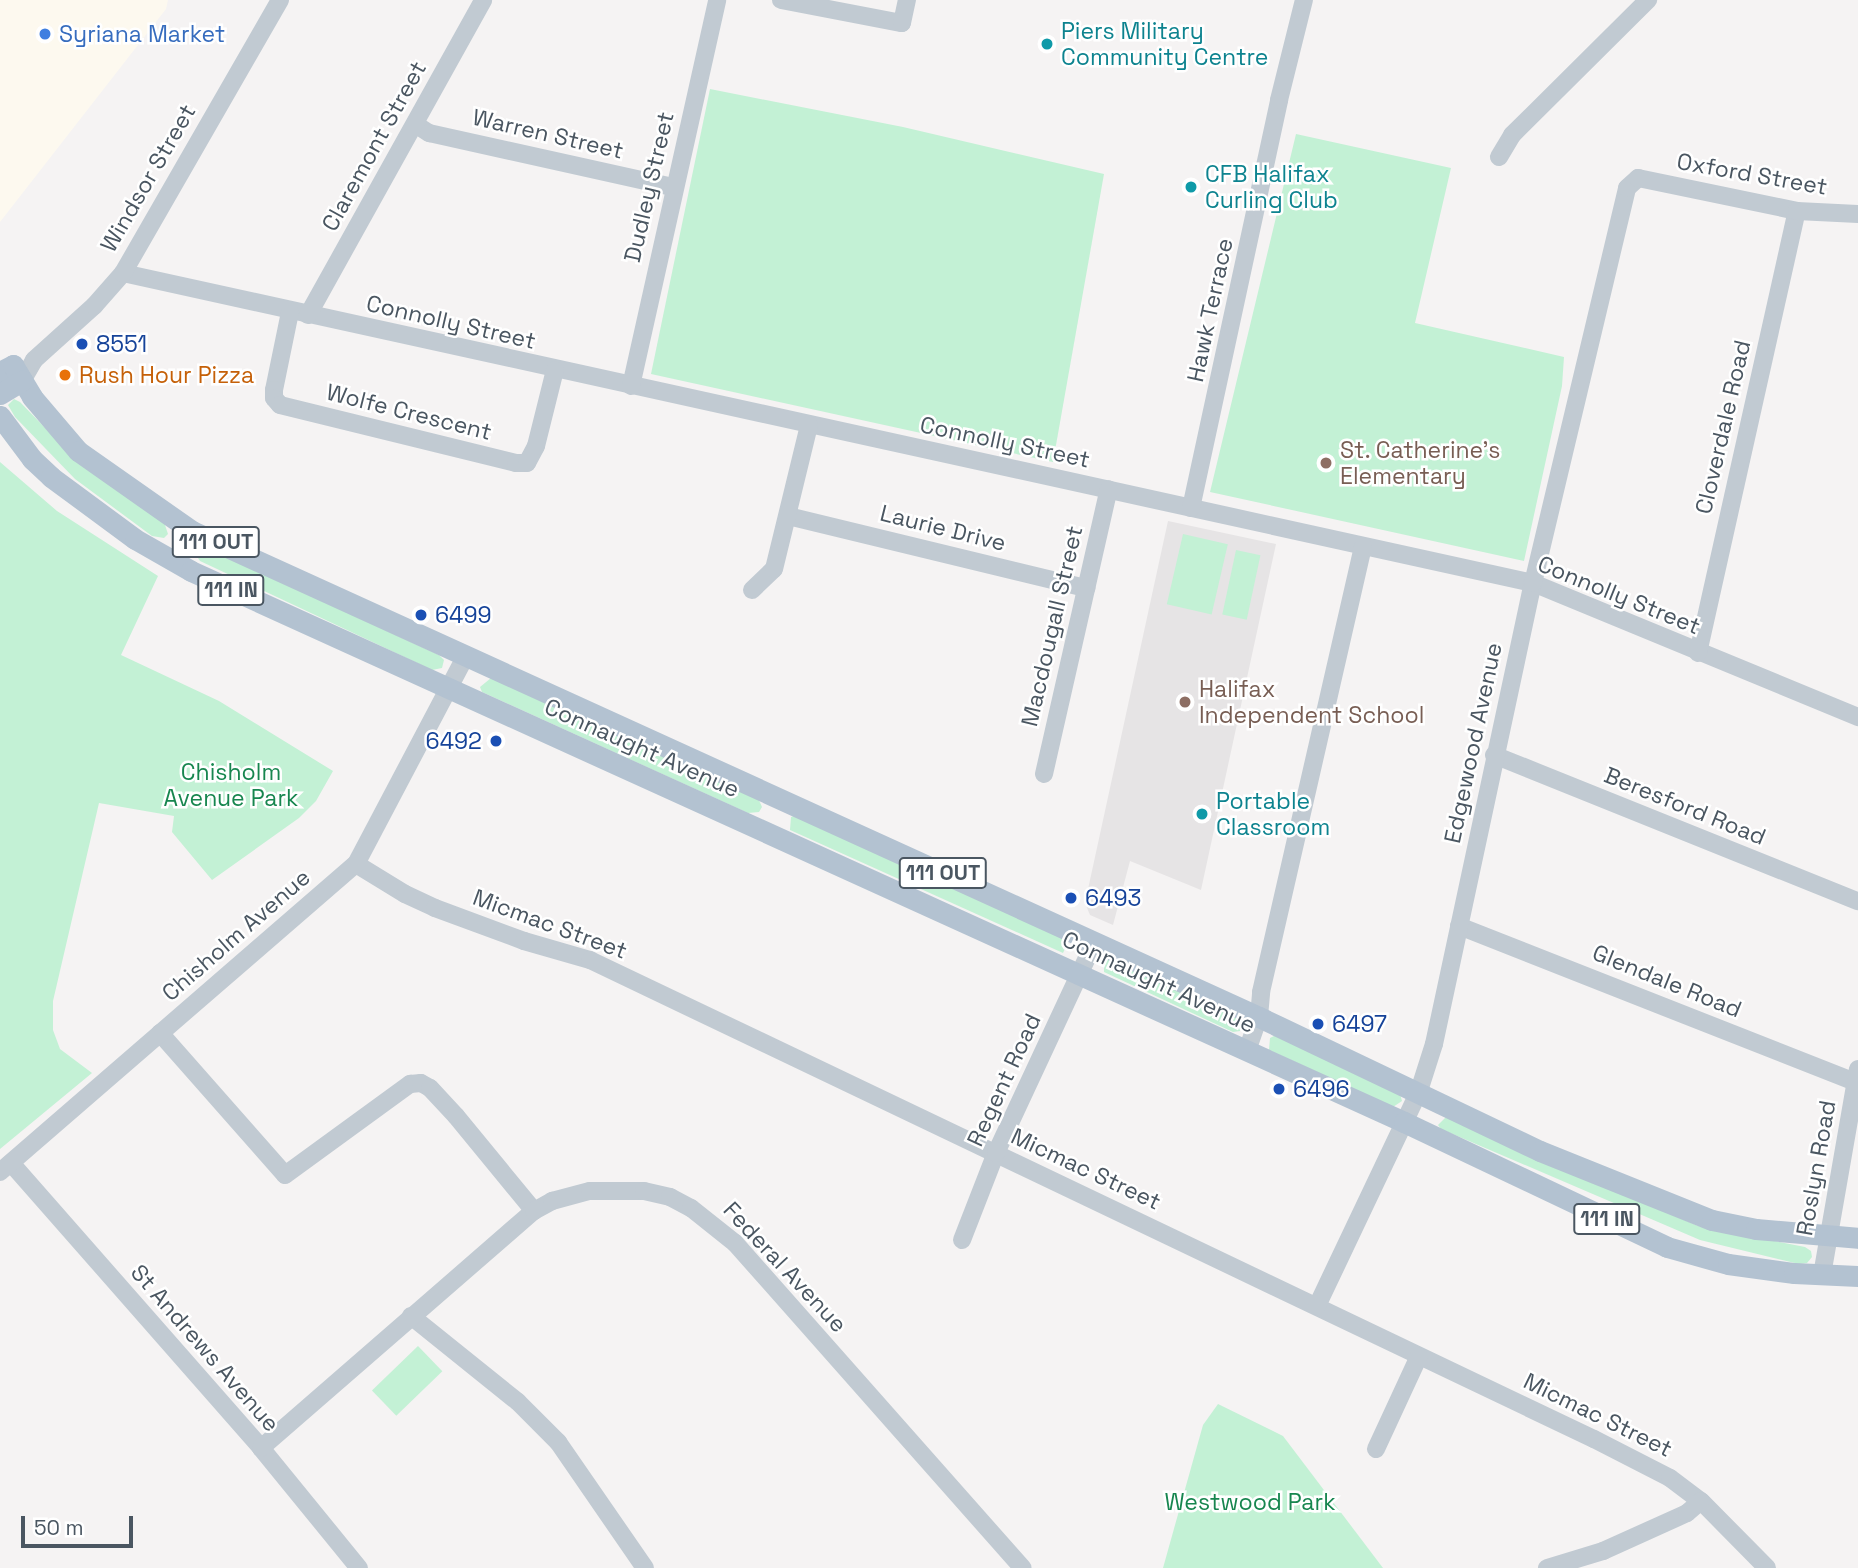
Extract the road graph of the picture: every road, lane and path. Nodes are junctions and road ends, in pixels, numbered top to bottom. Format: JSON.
{"nodes":[{"id":1,"x":280,"y":0,"type":"edge"},
{"id":2,"x":483,"y":0,"type":"edge"},
{"id":3,"x":717,"y":0,"type":"edge"},
{"id":4,"x":781,"y":0,"type":"edge"},
{"id":5,"x":906,"y":0,"type":"edge"},
{"id":6,"x":1304,"y":0,"type":"edge"},
{"id":7,"x":1648,"y":0,"type":"edge"},
{"id":8,"x":415,"y":124,"type":"junction"},
{"id":9,"x":1499,"y":157,"type":"dead end"},
{"id":10,"x":1638,"y":178,"type":"joint"},
{"id":11,"x":673,"y":187,"type":"junction"},
{"id":12,"x":1797,"y":211,"type":"junction"},
{"id":13,"x":1858,"y":214,"type":"edge"},
{"id":14,"x":124,"y":273,"type":"junction"},
{"id":15,"x":299,"y":313,"type":"junction"},
{"id":16,"x":555,"y":370,"type":"junction"},
{"id":17,"x":11,"y":373,"type":"edge"},
{"id":18,"x":631,"y":386,"type":"junction"},
{"id":19,"x":0,"y":394,"type":"edge"},
{"id":20,"x":0,"y":416,"type":"edge"},
{"id":21,"x":809,"y":425,"type":"junction"},
{"id":22,"x":0,"y":435,"type":"edge"},
{"id":23,"x":32,"y":459,"type":"junction"},
{"id":24,"x":1109,"y":489,"type":"junction"},
{"id":25,"x":1191,"y":508,"type":"junction"},
{"id":26,"x":788,"y":516,"type":"junction"},
{"id":27,"x":1363,"y":547,"type":"junction"},
{"id":28,"x":1533,"y":583,"type":"junction"},
{"id":29,"x":1086,"y":588,"type":"junction"},
{"id":30,"x":752,"y":590,"type":"dead end"},
{"id":31,"x":1698,"y":653,"type":"junction"},
{"id":32,"x":465,"y":657,"type":"junction"},
{"id":33,"x":449,"y":691,"type":"junction"},
{"id":34,"x":1858,"y":717,"type":"edge"},
{"id":35,"x":1494,"y":755,"type":"junction"},
{"id":36,"x":1044,"y":774,"type":"dead end"},
{"id":37,"x":783,"y":799,"type":"junction"},
{"id":38,"x":768,"y":833,"type":"junction"},
{"id":39,"x":356,"y":863,"type":"junction"},
{"id":40,"x":1858,"y":901,"type":"edge"},
{"id":41,"x":1459,"y":926,"type":"junction"},
{"id":42,"x":1094,"y":943,"type":"junction"},
{"id":43,"x":1081,"y":974,"type":"junction"},
{"id":44,"x":1259,"y":1017,"type":"junction"},
{"id":45,"x":160,"y":1033,"type":"junction"},
{"id":46,"x":1247,"y":1051,"type":"junction"},
{"id":47,"x":1857,"y":1076,"type":"edge"},
{"id":48,"x":1419,"y":1091,"type":"junction"},
{"id":49,"x":1404,"y":1122,"type":"junction"},
{"id":50,"x":996,"y":1153,"type":"junction"},
{"id":51,"x":6,"y":1168,"type":"edge"},
{"id":52,"x":534,"y":1211,"type":"junction"},
{"id":53,"x":1829,"y":1238,"type":"junction"},
{"id":54,"x":1858,"y":1238,"type":"edge"},
{"id":55,"x":962,"y":1240,"type":"dead end"},
{"id":56,"x":1822,"y":1275,"type":"junction"},
{"id":57,"x":1858,"y":1276,"type":"edge"},
{"id":58,"x":1317,"y":1306,"type":"junction"},
{"id":59,"x":411,"y":1316,"type":"junction"},
{"id":60,"x":1419,"y":1356,"type":"junction"},
{"id":61,"x":261,"y":1448,"type":"junction"},
{"id":62,"x":1376,"y":1449,"type":"dead end"},
{"id":63,"x":1701,"y":1501,"type":"junction"},
{"id":64,"x":359,"y":1568,"type":"edge"},
{"id":65,"x":645,"y":1568,"type":"edge"},
{"id":66,"x":1023,"y":1568,"type":"edge"},
{"id":67,"x":1548,"y":1568,"type":"edge"},
{"id":68,"x":1767,"y":1568,"type":"edge"}],
"edges":[{"from":1,"to":14,"type":"street","name":"Windsor Street"},
{"from":2,"to":8,"type":"street","name":"Claremont Street"},
{"from":3,"to":11,"type":"street","name":"Dudley Street"},
{"from":4,"to":5,"type":"street"},
{"from":6,"to":25,"type":"street","name":"Hawk Terrace"},
{"from":7,"to":9,"type":"street"},
{"from":8,"to":11,"type":"street","name":"Warren Street"},
{"from":8,"to":15,"type":"street","name":"Claremont Street"},
{"from":10,"to":12,"type":"street","name":"Oxford Street"},
{"from":10,"to":28,"type":"street","name":"Edgewood Avenue"},
{"from":11,"to":18,"type":"street","name":"Dudley Street"},
{"from":12,"to":13,"type":"street","name":"Oxford Street"},
{"from":12,"to":31,"type":"street","name":"Cloverdale Road"},
{"from":14,"to":15,"type":"street","name":"Connolly Street"},
{"from":14,"to":17,"type":"street","name":"Windsor Street"},
{"from":15,"to":16,"type":"street","name":"Connolly Street"},
{"from":15,"to":16,"type":"street","name":"Wolfe Crescent"},
{"from":16,"to":18,"type":"street","name":"Connolly Street"},
{"from":17,"to":19,"type":"main road"},
{"from":17,"to":32,"type":"main road","name":"Connaught Avenue","number":"111 OUT"},
{"from":18,"to":21,"type":"street","name":"Connolly Street"},
{"from":20,"to":23,"type":"main road","name":"Connaught Avenue"},
{"from":21,"to":24,"type":"street","name":"Connolly Street"},
{"from":21,"to":26,"type":"street"},
{"from":22,"to":23,"type":"main road"},
{"from":23,"to":33,"type":"main road","name":"Connaught Avenue","number":"111 IN"},
{"from":24,"to":25,"type":"street","name":"Connolly Street"},
{"from":24,"to":29,"type":"street","name":"Macdougall Street"},
{"from":25,"to":27,"type":"street","name":"Connolly Street"},
{"from":26,"to":29,"type":"street","name":"Laurie Drive"},
{"from":26,"to":30,"type":"street"},
{"from":27,"to":28,"type":"street","name":"Connolly Street"},
{"from":27,"to":44,"type":"street"},
{"from":28,"to":31,"type":"street","name":"Connolly Street"},
{"from":28,"to":35,"type":"street","name":"Edgewood Avenue"},
{"from":29,"to":36,"type":"street","name":"Macdougall Street"},
{"from":31,"to":34,"type":"street","name":"Connolly Street"},
{"from":32,"to":33,"type":"street"},
{"from":32,"to":37,"type":"main road","name":"Connaught Avenue","number":"111 OUT"},
{"from":33,"to":38,"type":"main road","name":"Connaught Avenue","number":"111 IN"},
{"from":33,"to":39,"type":"street","name":"Chisholm Avenue"},
{"from":35,"to":40,"type":"street","name":"Beresford Road"},
{"from":35,"to":41,"type":"street","name":"Edgewood Avenue"},
{"from":37,"to":38,"type":"main road"},
{"from":37,"to":42,"type":"main road","name":"Connaught Avenue","number":"111 OUT"},
{"from":38,"to":43,"type":"main road","name":"Connaught Avenue","number":"111 IN"},
{"from":39,"to":45,"type":"street","name":"Chisholm Avenue"},
{"from":39,"to":50,"type":"street","name":"Micmac Street"},
{"from":41,"to":47,"type":"street","name":"Glendale Road"},
{"from":41,"to":48,"type":"street","name":"Edgewood Avenue"},
{"from":42,"to":43,"type":"street","name":"Regent Road"},
{"from":42,"to":44,"type":"main road","name":"Connaught Avenue","number":"111 OUT"},
{"from":43,"to":46,"type":"main road","name":"Connaught Avenue","number":"111 IN"},
{"from":43,"to":50,"type":"street","name":"Regent Road"},
{"from":44,"to":46,"type":"street"},
{"from":44,"to":48,"type":"main road","name":"Connaught Avenue","number":"111 OUT"},
{"from":45,"to":51,"type":"street","name":"Chisholm Avenue"},
{"from":45,"to":52,"type":"street"},
{"from":46,"to":49,"type":"main road","name":"Connaught Avenue","number":"111 IN"},
{"from":47,"to":53,"type":"street","name":"Roslyn Road"},
{"from":48,"to":49,"type":"street","name":"Edgewood Avenue"},
{"from":48,"to":53,"type":"main road","name":"Connaught Avenue","number":"111 OUT"},
{"from":49,"to":56,"type":"main road","name":"Connaught Avenue","number":"111 IN"},
{"from":49,"to":58,"type":"street","name":"Edgewood Avenue"},
{"from":50,"to":55,"type":"street","name":"Regent Road"},
{"from":50,"to":58,"type":"street","name":"Micmac Street"},
{"from":51,"to":61,"type":"street","name":"St Andrews Avenue"},
{"from":52,"to":59,"type":"street","name":"Federal Avenue"},
{"from":52,"to":66,"type":"street","name":"Federal Avenue"},
{"from":53,"to":54,"type":"main road","name":"Connaught Avenue","number":"111 OUT"},
{"from":53,"to":56,"type":"street","name":"Roslyn Road"},
{"from":56,"to":57,"type":"main road","name":"Connaught Avenue","number":"111 IN"},
{"from":58,"to":60,"type":"street","name":"Micmac Street"},
{"from":59,"to":61,"type":"street","name":"Federal Avenue"},
{"from":59,"to":65,"type":"street"},
{"from":60,"to":62,"type":"street"},
{"from":60,"to":63,"type":"street","name":"Micmac Street"},
{"from":61,"to":64,"type":"street","name":"St Andrews Avenue"},
{"from":63,"to":67,"type":"street"},
{"from":63,"to":68,"type":"street","name":"Micmac Street"}]}
